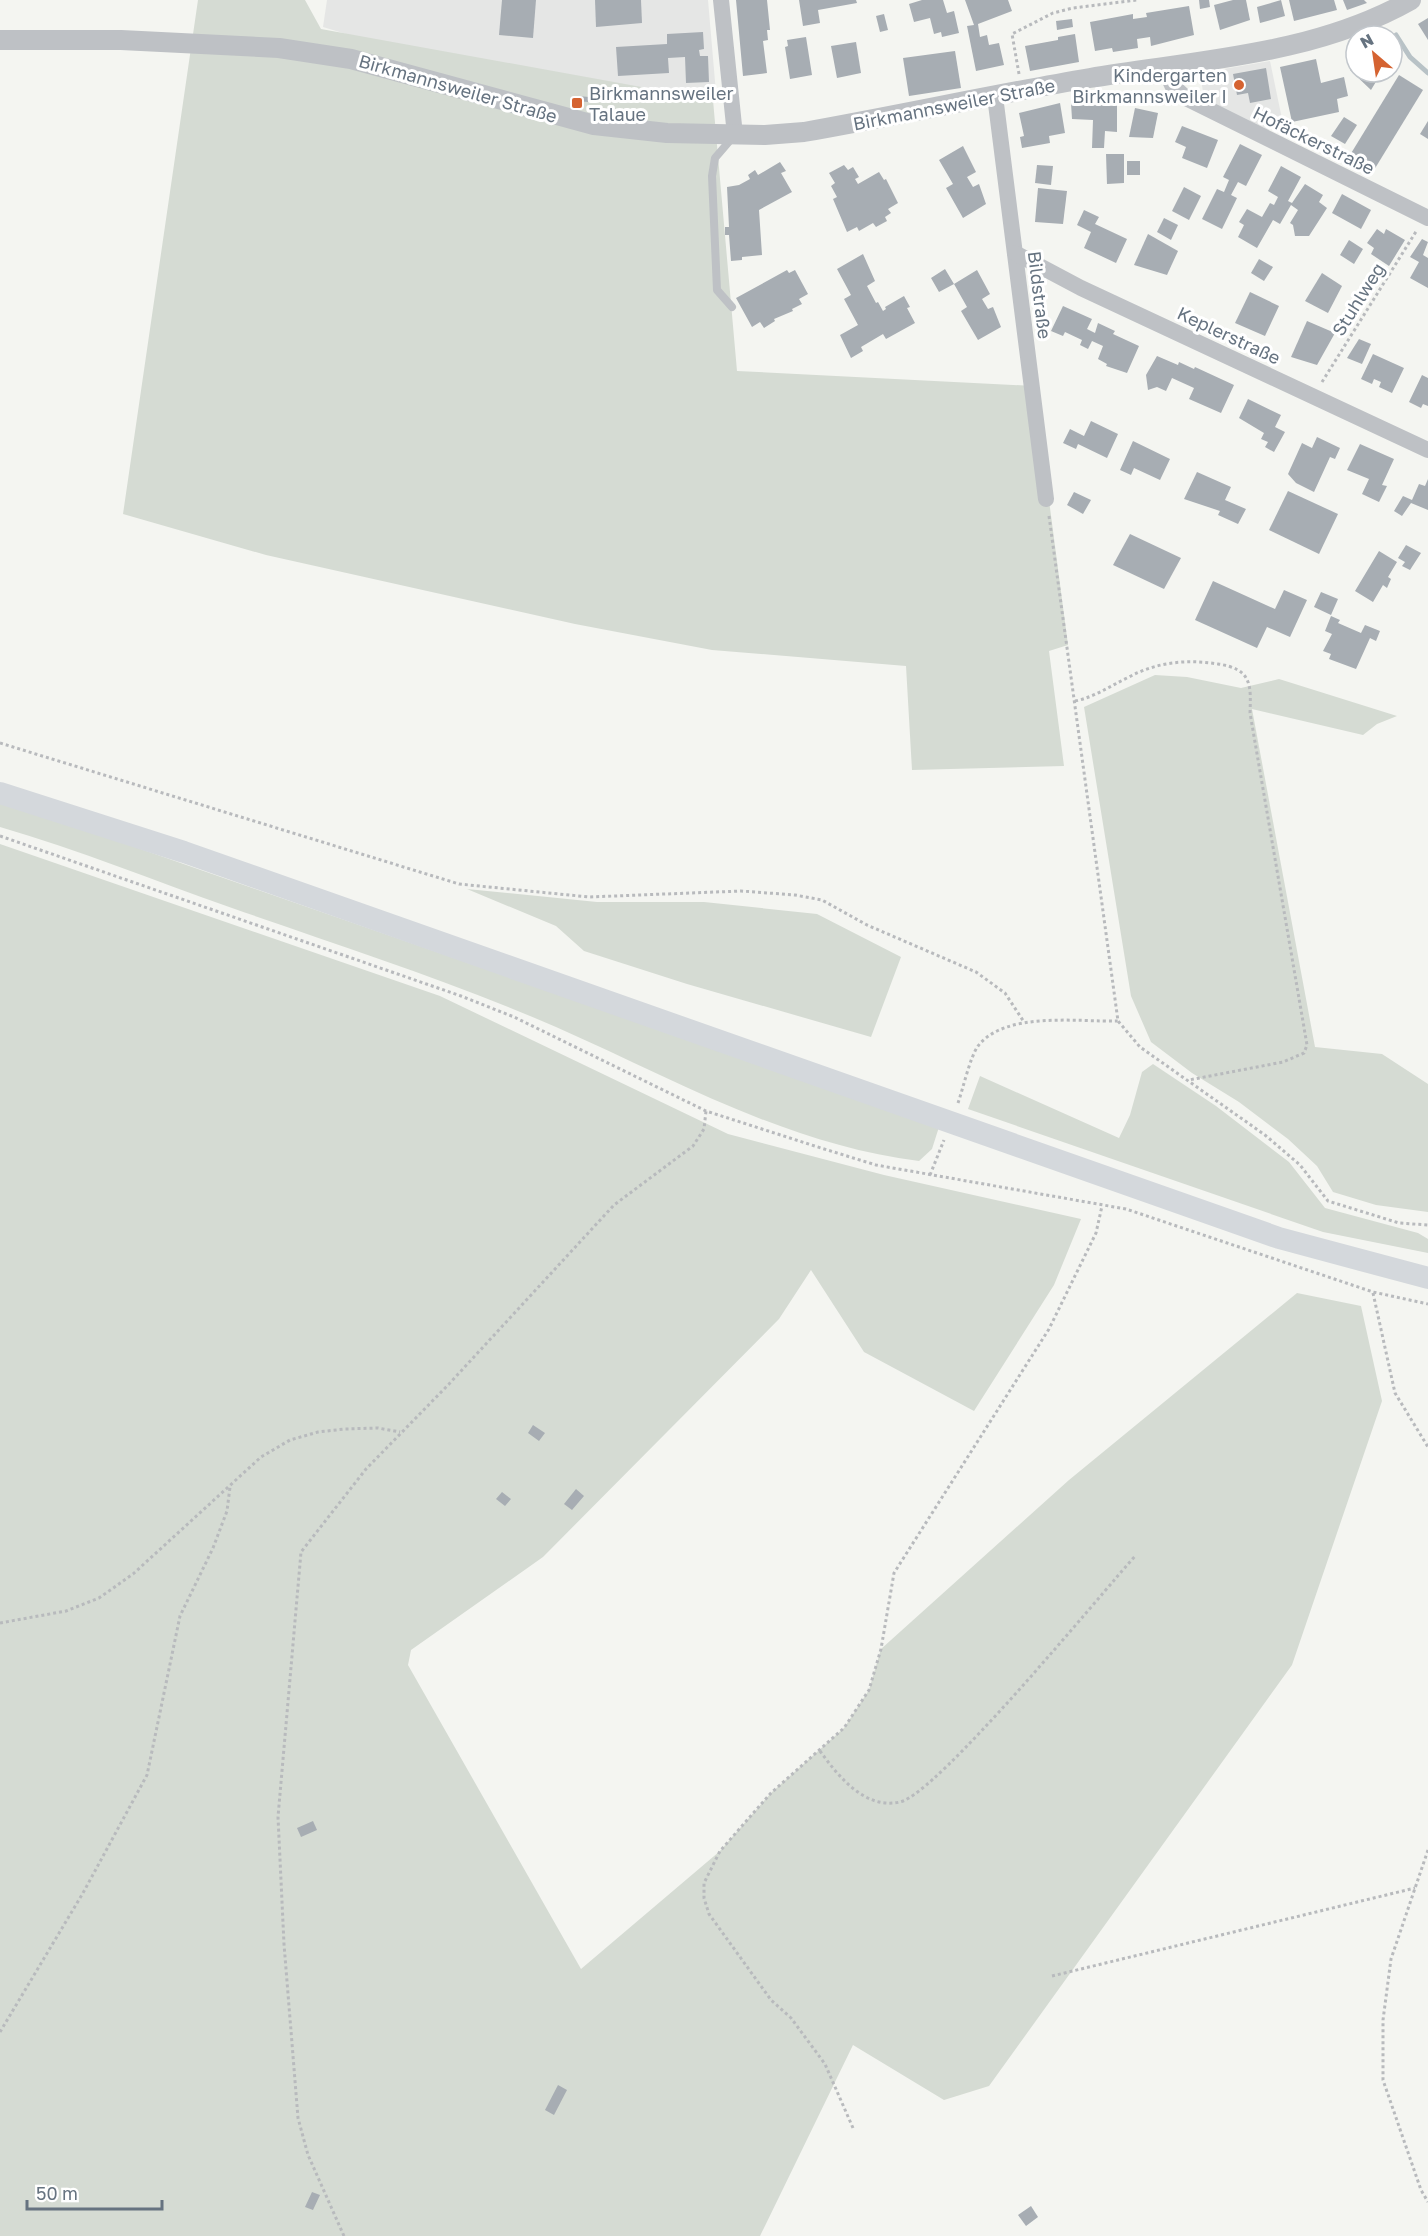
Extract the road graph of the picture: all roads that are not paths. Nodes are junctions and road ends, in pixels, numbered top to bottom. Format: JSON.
{"nodes":[{"id":1,"x":721,"y":0,"type":"edge"},
{"id":2,"x":1411,"y":0,"type":"edge"},
{"id":3,"x":0,"y":40,"type":"edge"},
{"id":4,"x":1164,"y":67,"type":"junction"},
{"id":5,"x":995,"y":96,"type":"junction"},
{"id":6,"x":735,"y":135,"type":"junction"},
{"id":7,"x":1427,"y":217,"type":"edge"},
{"id":8,"x":1016,"y":253,"type":"junction"},
{"id":9,"x":732,"y":307,"type":"dead end"},
{"id":10,"x":1428,"y":450,"type":"edge"},
{"id":11,"x":1046,"y":499,"type":"road end"},
{"id":12,"x":0,"y":793,"type":"edge"},
{"id":13,"x":1428,"y":1278,"type":"edge"}],
"edges":[{"from":1,"to":6,"type":"street"},
{"from":2,"to":4,"type":"street","name":"Birkmannsweiler Straße"},
{"from":3,"to":6,"type":"street","name":"Birkmannsweiler Straße"},
{"from":4,"to":5,"type":"street","name":"Birkmannsweiler Straße"},
{"from":4,"to":7,"type":"street","name":"Hofäckerstraße"},
{"from":5,"to":6,"type":"street","name":"Birkmannsweiler Straße"},
{"from":5,"to":8,"type":"street","name":"Bildstraße"},
{"from":6,"to":9,"type":"lane"},
{"from":8,"to":10,"type":"street","name":"Keplerstraße"},
{"from":8,"to":11,"type":"street","name":"Bildstraße"},
{"from":12,"to":13,"type":"main road"}]}
